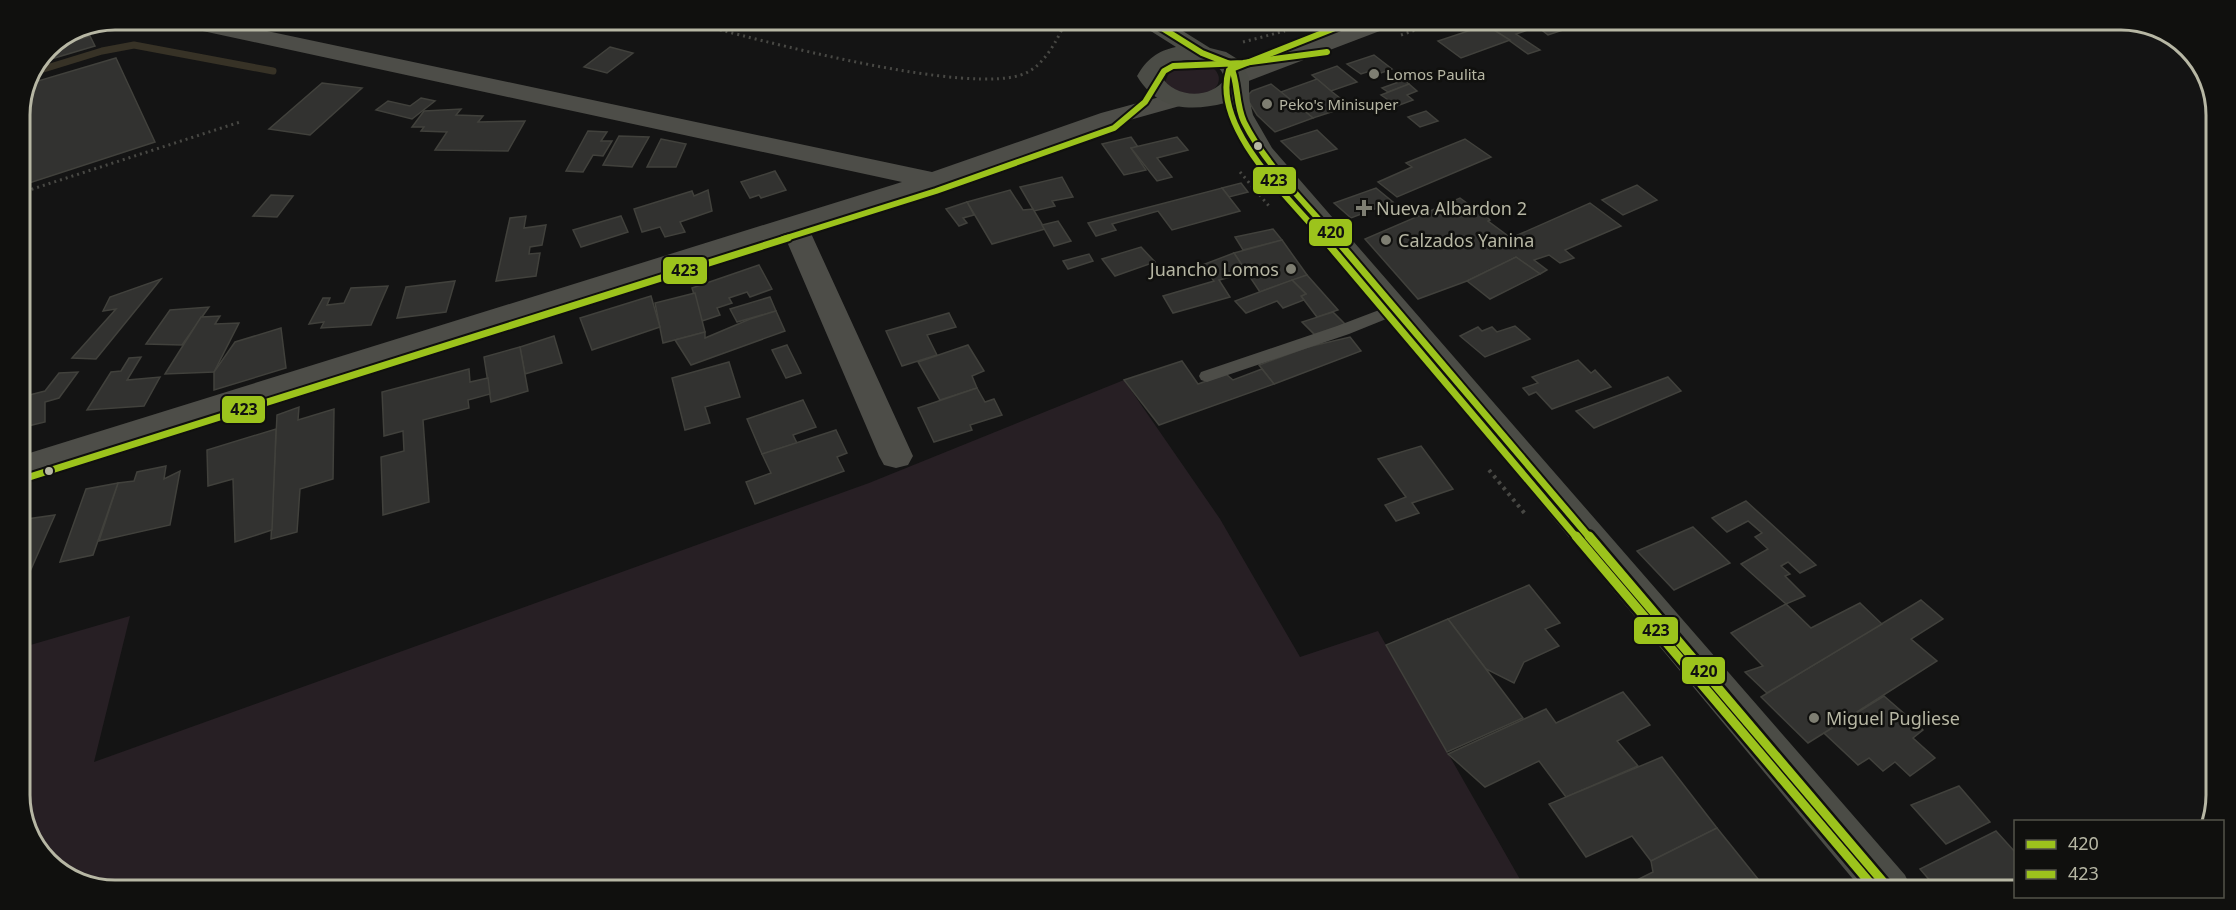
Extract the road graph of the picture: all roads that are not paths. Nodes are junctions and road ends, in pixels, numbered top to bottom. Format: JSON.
{"nodes":[{"id":1,"x":231,"y":30,"type":"edge"},
{"id":2,"x":1153,"y":30,"type":"edge"},
{"id":3,"x":1164,"y":30,"type":"edge"},
{"id":4,"x":1360,"y":30,"type":"edge"},
{"id":5,"x":1325,"y":42,"type":"junction"},
{"id":6,"x":1207,"y":54,"type":"junction"},
{"id":7,"x":1153,"y":69,"type":"junction"},
{"id":8,"x":1237,"y":79,"type":"junction"},
{"id":9,"x":1182,"y":99,"type":"junction"},
{"id":10,"x":1110,"y":118,"type":"junction"},
{"id":11,"x":1262,"y":152,"type":"junction"},
{"id":12,"x":933,"y":181,"type":"junction"},
{"id":13,"x":793,"y":225,"type":"junction"},
{"id":14,"x":1395,"y":309,"type":"junction"},
{"id":15,"x":1207,"y":376,"type":"dead end"},
{"id":16,"x":896,"y":456,"type":"dead end"},
{"id":17,"x":30,"y":466,"type":"edge"},
{"id":18,"x":1881,"y":880,"type":"edge"}],
"edges":[{"from":1,"to":12,"type":"street"},
{"from":2,"to":7,"type":"main road"},
{"from":3,"to":6,"type":"main road"},
{"from":4,"to":5,"type":"street"},
{"from":5,"to":6,"type":"street"},
{"from":5,"to":8,"type":"street"},
{"from":6,"to":7,"type":"main road"},
{"from":6,"to":8,"type":"main road"},
{"from":7,"to":9,"type":"main road"},
{"from":7,"to":10,"type":"street"},
{"from":8,"to":9,"type":"main road"},
{"from":8,"to":11,"type":"main road"},
{"from":9,"to":10,"type":"street"},
{"from":9,"to":11,"type":"main road"},
{"from":10,"to":12,"type":"street"},
{"from":11,"to":14,"type":"main road"},
{"from":12,"to":13,"type":"street"},
{"from":13,"to":16,"type":"street"},
{"from":13,"to":17,"type":"street"},
{"from":14,"to":15,"type":"lane"},
{"from":14,"to":18,"type":"main road"}]}
